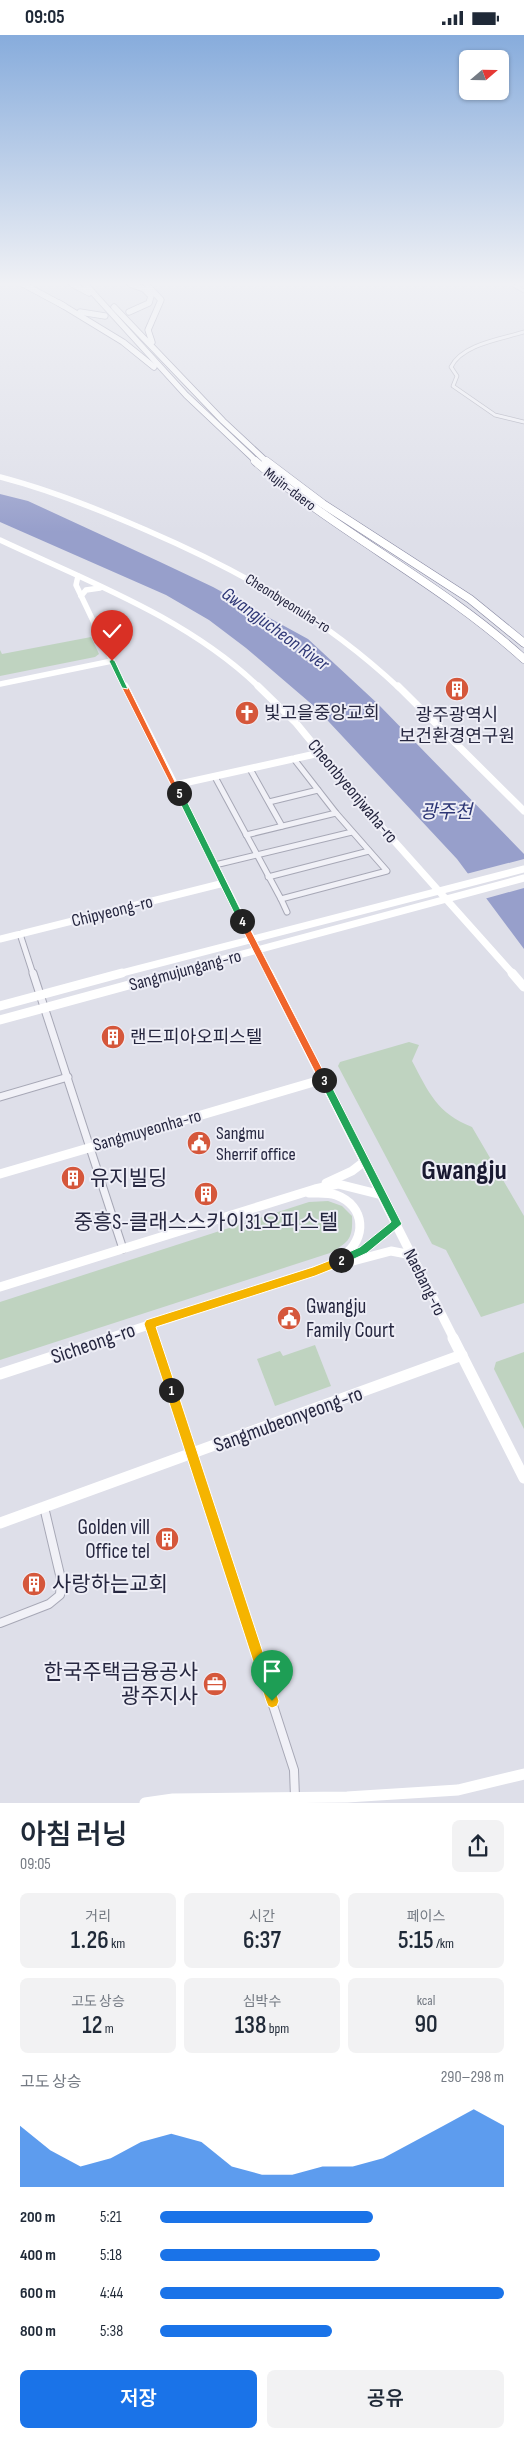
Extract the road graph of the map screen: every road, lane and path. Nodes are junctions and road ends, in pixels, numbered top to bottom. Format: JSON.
{"nodes":[{"id":1,"x":153,"y":367,"type":"edge"},
{"id":2,"x":161,"y":367,"type":"edge"},
{"id":3,"x":171,"y":367,"type":"edge"},
{"id":4,"x":451,"y":367,"type":"edge"},
{"id":5,"x":192,"y":399,"type":"junction"},
{"id":6,"x":524,"y":422,"type":"edge"},
{"id":7,"x":0,"y":477,"type":"edge"},
{"id":8,"x":0,"y":540,"type":"edge"},
{"id":9,"x":78,"y":576,"type":"junction"},
{"id":10,"x":102,"y":587,"type":"junction"},
{"id":11,"x":81,"y":596,"type":"junction"},
{"id":12,"x":524,"y":642,"type":"edge"},
{"id":13,"x":524,"y":659,"type":"edge"},
{"id":14,"x":112,"y":661,"type":"junction"},
{"id":15,"x":0,"y":684,"type":"edge"},
{"id":16,"x":320,"y":753,"type":"junction"},
{"id":17,"x":294,"y":759,"type":"junction"},
{"id":18,"x":250,"y":769,"type":"junction"},
{"id":19,"x":214,"y":777,"type":"junction"},
{"id":20,"x":175,"y":785,"type":"junction"},
{"id":21,"x":318,"y":789,"type":"junction"},
{"id":22,"x":269,"y":802,"type":"junction"},
{"id":23,"x":524,"y":811,"type":"edge"},
{"id":24,"x":336,"y":813,"type":"junction"},
{"id":25,"x":282,"y":825,"type":"junction"},
{"id":26,"x":352,"y":832,"type":"junction"},
{"id":27,"x":246,"y":835,"type":"junction"},
{"id":28,"x":369,"y":851,"type":"junction"},
{"id":29,"x":257,"y":855,"type":"junction"},
{"id":30,"x":215,"y":865,"type":"junction"},
{"id":31,"x":524,"y":869,"type":"edge"},
{"id":32,"x":268,"y":877,"type":"junction"},
{"id":33,"x":524,"y":878,"type":"edge"},
{"id":34,"x":224,"y":883,"type":"junction"},
{"id":35,"x":439,"y":890,"type":"junction"},
{"id":36,"x":280,"y":899,"type":"junction"},
{"id":37,"x":446,"y":899,"type":"junction"},
{"id":38,"x":287,"y":911,"type":"dead end"},
{"id":39,"x":20,"y":934,"type":"junction"},
{"id":40,"x":252,"y":938,"type":"junction"},
{"id":41,"x":0,"y":939,"type":"edge"},
{"id":42,"x":259,"y":950,"type":"junction"},
{"id":43,"x":524,"y":987,"type":"edge"},
{"id":44,"x":42,"y":995,"type":"junction"},
{"id":45,"x":0,"y":1006,"type":"edge"},
{"id":46,"x":46,"y":1007,"type":"junction"},
{"id":47,"x":0,"y":1020,"type":"edge"},
{"id":48,"x":68,"y":1077,"type":"junction"},
{"id":49,"x":324,"y":1079,"type":"junction"},
{"id":50,"x":0,"y":1097,"type":"edge"},
{"id":51,"x":91,"y":1147,"type":"junction"},
{"id":52,"x":365,"y":1161,"type":"junction"},
{"id":53,"x":0,"y":1174,"type":"edge"},
{"id":54,"x":314,"y":1189,"type":"junction"},
{"id":55,"x":300,"y":1193,"type":"junction"},
{"id":56,"x":382,"y":1195,"type":"junction"},
{"id":57,"x":396,"y":1224,"type":"junction"},
{"id":58,"x":123,"y":1249,"type":"junction"},
{"id":59,"x":412,"y":1255,"type":"junction"},
{"id":60,"x":329,"y":1266,"type":"junction"},
{"id":61,"x":0,"y":1287,"type":"edge"},
{"id":62,"x":150,"y":1324,"type":"junction"},
{"id":63,"x":462,"y":1355,"type":"junction"},
{"id":64,"x":0,"y":1374,"type":"edge"},
{"id":65,"x":192,"y":1453,"type":"junction"},
{"id":66,"x":524,"y":1477,"type":"edge"},
{"id":67,"x":44,"y":1507,"type":"junction"},
{"id":68,"x":0,"y":1523,"type":"edge"},
{"id":69,"x":0,"y":1623,"type":"edge"},
{"id":70,"x":524,"y":1774,"type":"edge"},
{"id":71,"x":295,"y":1800,"type":"edge"},
{"id":72,"x":145,"y":1803,"type":"edge"}],
"edges":[{"from":1,"to":5,"type":"highway"},
{"from":2,"to":5,"type":"highway","name":"Mujin-daero"},
{"from":3,"to":12,"type":"highway","name":"Mujin-daero"},
{"from":4,"to":6,"type":"street"},
{"from":5,"to":13,"type":"highway","name":"Mujin-daero"},
{"from":7,"to":23,"type":"street","name":"Cheonbyeonuha-ro"},
{"from":8,"to":9,"type":"street","name":"Cheonbyeonjwaha-ro"},
{"from":9,"to":10,"type":"street","name":"Cheonbyeonjwaha-ro"},
{"from":9,"to":11,"type":"street","name":"Naebang-ro"},
{"from":10,"to":11,"type":"street"},
{"from":10,"to":16,"type":"street","name":"Cheonbyeonjwaha-ro"},
{"from":11,"to":14,"type":"street","name":"Naebang-ro"},
{"from":14,"to":15,"type":"street"},
{"from":14,"to":20,"type":"street","name":"Naebang-ro"},
{"from":16,"to":17,"type":"street"},
{"from":16,"to":35,"type":"street","name":"Cheonbyeonjwaha-ro"},
{"from":17,"to":18,"type":"street"},
{"from":17,"to":21,"type":"street"},
{"from":18,"to":19,"type":"street"},
{"from":18,"to":22,"type":"street"},
{"from":19,"to":20,"type":"street"},
{"from":19,"to":27,"type":"street"},
{"from":20,"to":30,"type":"street","name":"Naebang-ro"},
{"from":21,"to":22,"type":"street"},
{"from":21,"to":24,"type":"street"},
{"from":22,"to":25,"type":"street"},
{"from":24,"to":25,"type":"street"},
{"from":24,"to":26,"type":"street"},
{"from":25,"to":27,"type":"street"},
{"from":26,"to":28,"type":"street"},
{"from":26,"to":29,"type":"street"},
{"from":27,"to":29,"type":"street"},
{"from":28,"to":32,"type":"street"},
{"from":28,"to":36,"type":"street"},
{"from":29,"to":30,"type":"street"},
{"from":29,"to":32,"type":"street"},
{"from":30,"to":34,"type":"street","name":"Naebang-ro"},
{"from":31,"to":35,"type":"street","name":"Sangmujungang-ro"},
{"from":32,"to":36,"type":"street"},
{"from":33,"to":37,"type":"street","name":"Sangmujungang-ro"},
{"from":34,"to":39,"type":"street","name":"Chipyeong-ro"},
{"from":34,"to":40,"type":"street","name":"Naebang-ro"},
{"from":35,"to":37,"type":"street","name":"Cheonbyeonjwaha-ro"},
{"from":35,"to":40,"type":"street","name":"Sangmujungang-ro"},
{"from":36,"to":38,"type":"street"},
{"from":37,"to":42,"type":"street","name":"Sangmujungang-ro"},
{"from":37,"to":43,"type":"street","name":"Cheonbyeonjwaha-ro"},
{"from":39,"to":41,"type":"street","name":"Chipyeong-ro"},
{"from":39,"to":44,"type":"street"},
{"from":40,"to":42,"type":"street","name":"Naebang-ro"},
{"from":40,"to":44,"type":"street","name":"Sangmujungang-ro"},
{"from":42,"to":46,"type":"street","name":"Sangmujungang-ro"},
{"from":42,"to":49,"type":"street","name":"Naebang-ro"},
{"from":44,"to":45,"type":"street","name":"Sangmujungang-ro"},
{"from":44,"to":46,"type":"street"},
{"from":46,"to":47,"type":"street","name":"Sangmujungang-ro"},
{"from":46,"to":48,"type":"street"},
{"from":48,"to":50,"type":"street"},
{"from":48,"to":51,"type":"street"},
{"from":49,"to":51,"type":"street","name":"Sangmuyeonha-ro"},
{"from":49,"to":52,"type":"street","name":"Naebang-ro"},
{"from":51,"to":53,"type":"street","name":"Sangmuyeonha-ro"},
{"from":51,"to":58,"type":"street"},
{"from":52,"to":54,"type":"street","name":"Sicheong-ro"},
{"from":52,"to":56,"type":"street","name":"Naebang-ro"},
{"from":54,"to":55,"type":"street","name":"Sicheong-ro"},
{"from":54,"to":56,"type":"street","name":"Sicheong-ro"},
{"from":55,"to":58,"type":"street","name":"Sicheong-ro"},
{"from":55,"to":60,"type":"street","name":"Sicheong-ro"},
{"from":56,"to":57,"type":"street","name":"Naebang-ro"},
{"from":57,"to":59,"type":"street","name":"Naebang-ro"},
{"from":57,"to":60,"type":"street","name":"Sicheong-ro"},
{"from":58,"to":61,"type":"street","name":"Sicheong-ro"},
{"from":59,"to":60,"type":"street","name":"Sicheong-ro"},
{"from":59,"to":63,"type":"street","name":"Naebang-ro"},
{"from":60,"to":62,"type":"street","name":"Sicheong-ro"},
{"from":62,"to":64,"type":"street","name":"Sicheong-ro"},
{"from":62,"to":65,"type":"street"},
{"from":63,"to":65,"type":"street","name":"Sangmubeonyeong-ro"},
{"from":63,"to":66,"type":"street","name":"Naebang-ro"},
{"from":65,"to":67,"type":"street","name":"Sangmubeonyeong-ro"},
{"from":65,"to":71,"type":"street"},
{"from":67,"to":68,"type":"street","name":"Sangmubeonyeong-ro"},
{"from":67,"to":69,"type":"street"},
{"from":70,"to":71,"type":"street"},
{"from":71,"to":72,"type":"street"}]}
